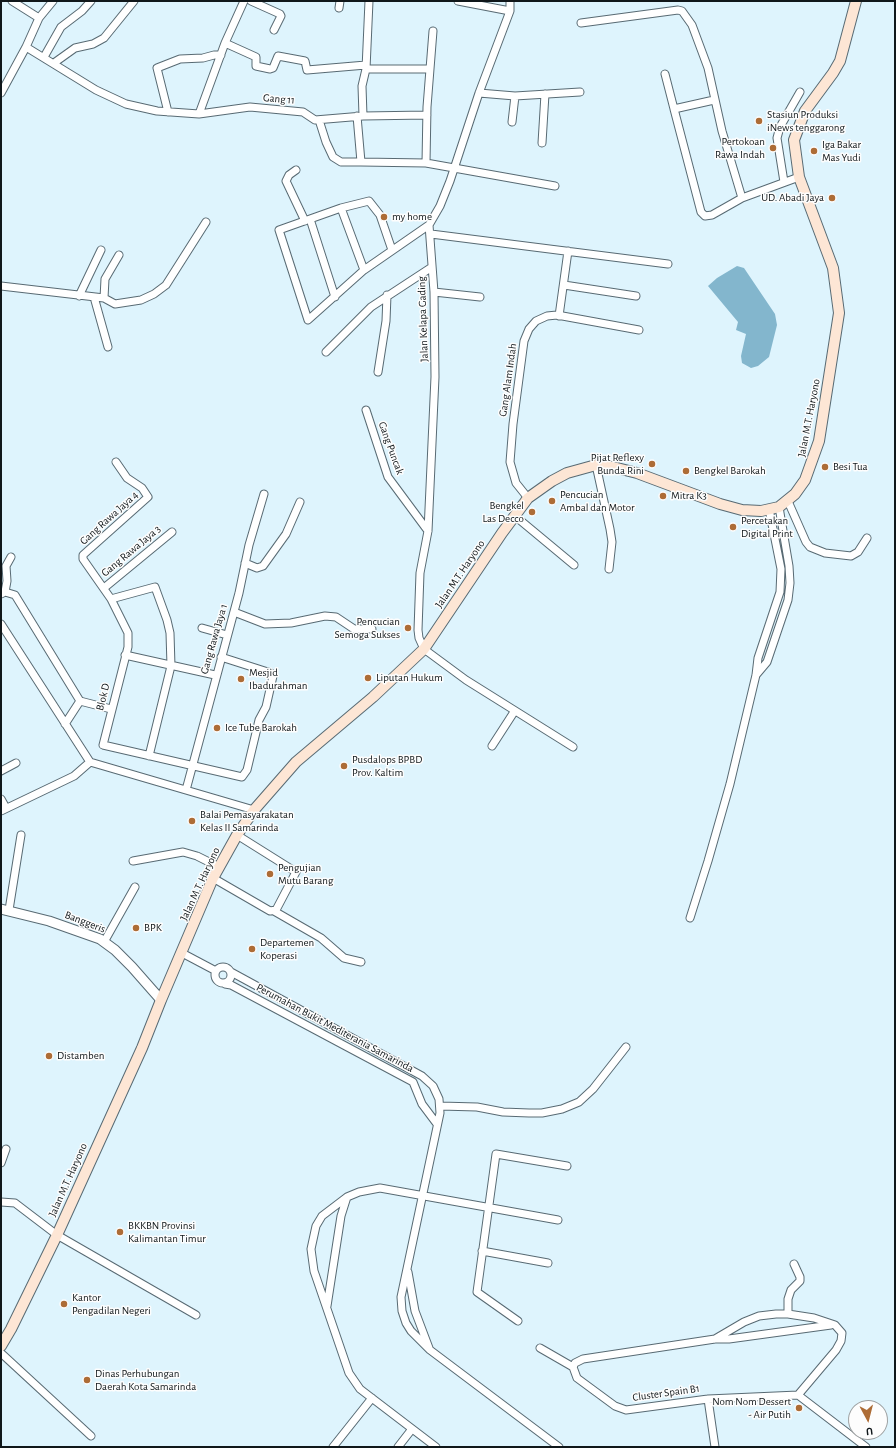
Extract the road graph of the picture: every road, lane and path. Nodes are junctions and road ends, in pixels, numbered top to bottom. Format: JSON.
{"nodes":[{"id":1,"x":12,"y":1,"type":"edge"},
{"id":2,"x":53,"y":1,"type":"edge"},
{"id":3,"x":91,"y":1,"type":"edge"},
{"id":4,"x":134,"y":1,"type":"edge"},
{"id":5,"x":244,"y":1,"type":"edge"},
{"id":6,"x":251,"y":1,"type":"edge"},
{"id":7,"x":369,"y":1,"type":"edge"},
{"id":8,"x":458,"y":1,"type":"edge"},
{"id":9,"x":510,"y":1,"type":"edge"},
{"id":10,"x":856,"y":1,"type":"edge"},
{"id":11,"x":510,"y":10,"type":"junction"},
{"id":12,"x":39,"y":18,"type":"junction"},
{"id":13,"x":581,"y":23,"type":"dead end"},
{"id":14,"x":274,"y":30,"type":"dead end"},
{"id":15,"x":433,"y":31,"type":"dead end"},
{"id":16,"x":225,"y":43,"type":"junction"},
{"id":17,"x":26,"y":47,"type":"junction"},
{"id":18,"x":221,"y":55,"type":"junction"},
{"id":19,"x":44,"y":57,"type":"junction"},
{"id":20,"x":54,"y":63,"type":"junction"},
{"id":21,"x":366,"y":67,"type":"junction"},
{"id":22,"x":429,"y":69,"type":"junction"},
{"id":23,"x":665,"y":74,"type":"dead end"},
{"id":24,"x":580,"y":92,"type":"dead end"},
{"id":25,"x":800,"y":92,"type":"dead end"},
{"id":26,"x":1,"y":93,"type":"edge"},
{"id":27,"x":479,"y":93,"type":"junction"},
{"id":28,"x":545,"y":94,"type":"junction"},
{"id":29,"x":515,"y":96,"type":"junction"},
{"id":30,"x":714,"y":100,"type":"junction"},
{"id":31,"x":674,"y":109,"type":"junction"},
{"id":32,"x":168,"y":112,"type":"junction"},
{"id":33,"x":199,"y":114,"type":"junction"},
{"id":34,"x":427,"y":114,"type":"junction"},
{"id":35,"x":360,"y":116,"type":"junction"},
{"id":36,"x":319,"y":120,"type":"junction"},
{"id":37,"x":512,"y":122,"type":"dead end"},
{"id":38,"x":542,"y":143,"type":"dead end"},
{"id":39,"x":361,"y":162,"type":"junction"},
{"id":40,"x":426,"y":163,"type":"junction"},
{"id":41,"x":454,"y":168,"type":"junction"},
{"id":42,"x":296,"y":170,"type":"dead end"},
{"id":43,"x":799,"y":177,"type":"junction"},
{"id":44,"x":784,"y":182,"type":"junction"},
{"id":45,"x":555,"y":186,"type":"dead end"},
{"id":46,"x":742,"y":198,"type":"junction"},
{"id":47,"x":341,"y":208,"type":"junction"},
{"id":48,"x":307,"y":220,"type":"junction"},
{"id":49,"x":206,"y":222,"type":"dead end"},
{"id":50,"x":429,"y":225,"type":"junction"},
{"id":51,"x":431,"y":234,"type":"junction"},
{"id":52,"x":101,"y":250,"type":"dead end"},
{"id":53,"x":392,"y":250,"type":"junction"},
{"id":54,"x":568,"y":251,"type":"junction"},
{"id":55,"x":119,"y":255,"type":"dead end"},
{"id":56,"x":668,"y":264,"type":"dead end"},
{"id":57,"x":432,"y":267,"type":"junction"},
{"id":58,"x":364,"y":270,"type":"junction"},
{"id":59,"x":564,"y":285,"type":"junction"},
{"id":60,"x":1,"y":286,"type":"edge"},
{"id":61,"x":434,"y":292,"type":"junction"},
{"id":62,"x":387,"y":295,"type":"junction"},
{"id":63,"x":79,"y":296,"type":"junction"},
{"id":64,"x":636,"y":296,"type":"dead end"},
{"id":65,"x":94,"y":297,"type":"junction"},
{"id":66,"x":335,"y":297,"type":"junction"},
{"id":67,"x":480,"y":297,"type":"dead end"},
{"id":68,"x":104,"y":298,"type":"junction"},
{"id":69,"x":559,"y":316,"type":"junction"},
{"id":70,"x":639,"y":330,"type":"dead end"},
{"id":71,"x":108,"y":347,"type":"dead end"},
{"id":72,"x":326,"y":352,"type":"dead end"},
{"id":73,"x":378,"y":372,"type":"dead end"},
{"id":74,"x":366,"y":410,"type":"dead end"},
{"id":75,"x":116,"y":462,"type":"dead end"},
{"id":76,"x":596,"y":465,"type":"junction"},
{"id":77,"x":264,"y":494,"type":"dead end"},
{"id":78,"x":528,"y":498,"type":"junction"},
{"id":79,"x":788,"y":499,"type":"junction"},
{"id":80,"x":300,"y":502,"type":"dead end"},
{"id":81,"x":779,"y":507,"type":"junction"},
{"id":82,"x":769,"y":510,"type":"junction"},
{"id":83,"x":515,"y":516,"type":"junction"},
{"id":84,"x":428,"y":531,"type":"junction"},
{"id":85,"x":172,"y":532,"type":"dead end"},
{"id":86,"x":867,"y":538,"type":"dead end"},
{"id":87,"x":83,"y":555,"type":"joint"},
{"id":88,"x":11,"y":556,"type":"dead end"},
{"id":89,"x":245,"y":563,"type":"junction"},
{"id":90,"x":574,"y":565,"type":"dead end"},
{"id":91,"x":609,"y":569,"type":"dead end"},
{"id":92,"x":104,"y":588,"type":"junction"},
{"id":93,"x":3,"y":593,"type":"edge"},
{"id":94,"x":111,"y":599,"type":"junction"},
{"id":95,"x":234,"y":612,"type":"junction"},
{"id":96,"x":1,"y":624,"type":"edge"},
{"id":97,"x":202,"y":628,"type":"dead end"},
{"id":98,"x":372,"y":629,"type":"dead end"},
{"id":99,"x":227,"y":635,"type":"junction"},
{"id":100,"x":424,"y":649,"type":"junction"},
{"id":101,"x":125,"y":655,"type":"junction"},
{"id":102,"x":221,"y":657,"type":"junction"},
{"id":103,"x":171,"y":666,"type":"junction"},
{"id":104,"x":756,"y":675,"type":"junction"},
{"id":105,"x":215,"y":676,"type":"junction"},
{"id":106,"x":80,"y":701,"type":"junction"},
{"id":107,"x":111,"y":710,"type":"junction"},
{"id":108,"x":514,"y":712,"type":"junction"},
{"id":109,"x":65,"y":724,"type":"junction"},
{"id":110,"x":492,"y":746,"type":"dead end"},
{"id":111,"x":573,"y":747,"type":"dead end"},
{"id":112,"x":149,"y":756,"type":"junction"},
{"id":113,"x":90,"y":762,"type":"junction"},
{"id":114,"x":16,"y":763,"type":"dead end"},
{"id":115,"x":193,"y":766,"type":"junction"},
{"id":116,"x":1,"y":771,"type":"edge"},
{"id":117,"x":186,"y":790,"type":"junction"},
{"id":118,"x":1,"y":799,"type":"edge"},
{"id":119,"x":3,"y":809,"type":"edge"},
{"id":120,"x":254,"y":810,"type":"junction"},
{"id":121,"x":21,"y":835,"type":"dead end"},
{"id":122,"x":237,"y":835,"type":"junction"},
{"id":123,"x":133,"y":861,"type":"dead end"},
{"id":124,"x":219,"y":867,"type":"junction"},
{"id":125,"x":213,"y":878,"type":"junction"},
{"id":126,"x":135,"y":887,"type":"dead end"},
{"id":127,"x":5,"y":910,"type":"edge"},
{"id":128,"x":274,"y":911,"type":"junction"},
{"id":129,"x":690,"y":918,"type":"dead end"},
{"id":130,"x":104,"y":942,"type":"junction"},
{"id":131,"x":182,"y":953,"type":"junction"},
{"id":132,"x":361,"y":962,"type":"dead end"},
{"id":133,"x":216,"y":971,"type":"junction"},
{"id":134,"x":231,"y":972,"type":"junction"},
{"id":135,"x":228,"y":984,"type":"junction"},
{"id":136,"x":161,"y":1000,"type":"junction"},
{"id":137,"x":626,"y":1047,"type":"dead end"},
{"id":138,"x":420,"y":1075,"type":"junction"},
{"id":139,"x":413,"y":1082,"type":"junction"},
{"id":140,"x":440,"y":1106,"type":"junction"},
{"id":141,"x":437,"y":1124,"type":"junction"},
{"id":142,"x":6,"y":1149,"type":"dead end"},
{"id":143,"x":1,"y":1162,"type":"edge"},
{"id":144,"x":567,"y":1166,"type":"dead end"},
{"id":145,"x":423,"y":1196,"type":"junction"},
{"id":146,"x":347,"y":1197,"type":"junction"},
{"id":147,"x":1,"y":1202,"type":"edge"},
{"id":148,"x":488,"y":1207,"type":"junction"},
{"id":149,"x":558,"y":1220,"type":"dead end"},
{"id":150,"x":57,"y":1235,"type":"junction"},
{"id":151,"x":482,"y":1251,"type":"junction"},
{"id":152,"x":407,"y":1263,"type":"junction"},
{"id":153,"x":548,"y":1263,"type":"dead end"},
{"id":154,"x":794,"y":1264,"type":"dead end"},
{"id":155,"x":327,"y":1306,"type":"junction"},
{"id":156,"x":196,"y":1314,"type":"dead end"},
{"id":157,"x":788,"y":1314,"type":"junction"},
{"id":158,"x":518,"y":1321,"type":"dead end"},
{"id":159,"x":835,"y":1325,"type":"junction"},
{"id":160,"x":715,"y":1339,"type":"junction"},
{"id":161,"x":1,"y":1346,"type":"edge"},
{"id":162,"x":540,"y":1348,"type":"dead end"},
{"id":163,"x":430,"y":1350,"type":"junction"},
{"id":164,"x":1,"y":1353,"type":"edge"},
{"id":165,"x":573,"y":1367,"type":"junction"},
{"id":166,"x":798,"y":1395,"type":"junction"},
{"id":167,"x":372,"y":1398,"type":"junction"},
{"id":168,"x":708,"y":1399,"type":"junction"},
{"id":169,"x":412,"y":1428,"type":"junction"},
{"id":170,"x":91,"y":1436,"type":"dead end"},
{"id":171,"x":334,"y":1447,"type":"edge"},
{"id":172,"x":398,"y":1447,"type":"edge"},
{"id":173,"x":436,"y":1447,"type":"edge"},
{"id":174,"x":559,"y":1447,"type":"edge"},
{"id":175,"x":715,"y":1447,"type":"edge"},
{"id":176,"x":866,"y":1447,"type":"edge"}],
"edges":[{"from":1,"to":12,"type":"street"},
{"from":2,"to":12,"type":"street"},
{"from":3,"to":19,"type":"street"},
{"from":4,"to":20,"type":"street"},
{"from":5,"to":16,"type":"street"},
{"from":6,"to":14,"type":"street"},
{"from":7,"to":21,"type":"street"},
{"from":8,"to":11,"type":"street"},
{"from":9,"to":11,"type":"street"},
{"from":10,"to":43,"type":"main road","name":"Jalan M.T. Haryono"},
{"from":11,"to":27,"type":"street"},
{"from":12,"to":17,"type":"street"},
{"from":13,"to":30,"type":"street"},
{"from":15,"to":22,"type":"street"},
{"from":16,"to":18,"type":"street"},
{"from":16,"to":21,"type":"street"},
{"from":17,"to":19,"type":"street","name":"Gang 11"},
{"from":17,"to":26,"type":"street"},
{"from":18,"to":32,"type":"street"},
{"from":18,"to":33,"type":"street"},
{"from":19,"to":20,"type":"street","name":"Gang 11"},
{"from":20,"to":32,"type":"street","name":"Gang 11"},
{"from":21,"to":22,"type":"street"},
{"from":21,"to":35,"type":"street"},
{"from":22,"to":34,"type":"street"},
{"from":23,"to":31,"type":"street"},
{"from":24,"to":28,"type":"street"},
{"from":25,"to":44,"type":"street"},
{"from":27,"to":29,"type":"street"},
{"from":27,"to":41,"type":"street"},
{"from":28,"to":29,"type":"street"},
{"from":28,"to":38,"type":"street"},
{"from":29,"to":37,"type":"street"},
{"from":30,"to":31,"type":"street"},
{"from":30,"to":46,"type":"street"},
{"from":31,"to":46,"type":"street"},
{"from":32,"to":33,"type":"street","name":"Gang 11"},
{"from":33,"to":36,"type":"street","name":"Gang 11"},
{"from":34,"to":35,"type":"street"},
{"from":34,"to":40,"type":"street"},
{"from":35,"to":36,"type":"street"},
{"from":35,"to":39,"type":"street"},
{"from":36,"to":39,"type":"street"},
{"from":39,"to":40,"type":"street"},
{"from":40,"to":41,"type":"street"},
{"from":41,"to":45,"type":"street"},
{"from":41,"to":50,"type":"street"},
{"from":42,"to":48,"type":"street"},
{"from":43,"to":44,"type":"street"},
{"from":43,"to":79,"type":"main road","name":"Jalan M.T. Haryono"},
{"from":44,"to":46,"type":"street"},
{"from":47,"to":48,"type":"street"},
{"from":47,"to":53,"type":"street"},
{"from":47,"to":58,"type":"street"},
{"from":48,"to":66,"type":"street"},
{"from":48,"to":66,"type":"street"},
{"from":49,"to":68,"type":"street"},
{"from":50,"to":51,"type":"street","name":"Jalan Kelapa Gading"},
{"from":50,"to":53,"type":"street"},
{"from":51,"to":54,"type":"street"},
{"from":51,"to":57,"type":"street","name":"Jalan Kelapa Gading"},
{"from":52,"to":63,"type":"street"},
{"from":53,"to":58,"type":"street"},
{"from":54,"to":56,"type":"street"},
{"from":54,"to":59,"type":"street"},
{"from":55,"to":68,"type":"street"},
{"from":57,"to":61,"type":"street","name":"Jalan Kelapa Gading"},
{"from":57,"to":62,"type":"street"},
{"from":58,"to":66,"type":"street"},
{"from":59,"to":64,"type":"street"},
{"from":59,"to":69,"type":"street"},
{"from":60,"to":63,"type":"street"},
{"from":61,"to":67,"type":"street"},
{"from":61,"to":84,"type":"street","name":"Jalan Kelapa Gading"},
{"from":62,"to":72,"type":"street"},
{"from":62,"to":73,"type":"street"},
{"from":63,"to":65,"type":"street"},
{"from":65,"to":68,"type":"street"},
{"from":65,"to":71,"type":"street"},
{"from":69,"to":70,"type":"street","name":"Gang Alam Indah"},
{"from":69,"to":78,"type":"street","name":"Gang Alam Indah"},
{"from":74,"to":84,"type":"street","name":"Gang Puncak"},
{"from":75,"to":87,"type":"street","name":"Gang Rawa Jaya 4"},
{"from":76,"to":78,"type":"main road","name":"Jalan M.T. Haryono"},
{"from":76,"to":82,"type":"main road","name":"Jalan M.T. Haryono"},
{"from":76,"to":91,"type":"street"},
{"from":77,"to":89,"type":"street","name":"Gang Rawa Jaya 1"},
{"from":78,"to":83,"type":"main road","name":"Jalan M.T. Haryono"},
{"from":79,"to":81,"type":"main road","name":"Jalan M.T. Haryono"},
{"from":79,"to":86,"type":"street"},
{"from":80,"to":89,"type":"street"},
{"from":81,"to":82,"type":"main road","name":"Jalan M.T. Haryono"},
{"from":81,"to":104,"type":"street"},
{"from":82,"to":104,"type":"street"},
{"from":83,"to":90,"type":"street"},
{"from":83,"to":100,"type":"main road","name":"Jalan M.T. Haryono"},
{"from":84,"to":100,"type":"street","name":"Jalan Kelapa Gading"},
{"from":85,"to":92,"type":"street","name":"Gang Rawa Jaya 3"},
{"from":87,"to":92,"type":"street","name":"Blok D"},
{"from":88,"to":93,"type":"street"},
{"from":89,"to":95,"type":"street","name":"Gang Rawa Jaya 1"},
{"from":92,"to":94,"type":"street","name":"Blok D"},
{"from":93,"to":106,"type":"street"},
{"from":94,"to":101,"type":"street","name":"Blok D"},
{"from":94,"to":103,"type":"street"},
{"from":95,"to":98,"type":"street"},
{"from":95,"to":99,"type":"street","name":"Gang Rawa Jaya 1"},
{"from":96,"to":109,"type":"street"},
{"from":97,"to":99,"type":"street"},
{"from":99,"to":102,"type":"street","name":"Gang Rawa Jaya 1"},
{"from":100,"to":108,"type":"street"},
{"from":100,"to":120,"type":"main road","name":"Jalan M.T. Haryono"},
{"from":101,"to":103,"type":"street"},
{"from":101,"to":107,"type":"street","name":"Blok D"},
{"from":102,"to":105,"type":"street","name":"Gang Rawa Jaya 1"},
{"from":102,"to":115,"type":"street"},
{"from":103,"to":105,"type":"street"},
{"from":103,"to":112,"type":"street"},
{"from":104,"to":129,"type":"street"},
{"from":105,"to":115,"type":"street","name":"Gang Rawa Jaya 1"},
{"from":106,"to":107,"type":"street"},
{"from":106,"to":109,"type":"street"},
{"from":107,"to":112,"type":"street","name":"Blok D"},
{"from":108,"to":110,"type":"street"},
{"from":108,"to":111,"type":"street"},
{"from":109,"to":113,"type":"street"},
{"from":112,"to":115,"type":"street"},
{"from":113,"to":117,"type":"street"},
{"from":113,"to":119,"type":"street"},
{"from":114,"to":116,"type":"street"},
{"from":115,"to":117,"type":"street","name":"Gang Rawa Jaya 1"},
{"from":117,"to":120,"type":"street"},
{"from":118,"to":119,"type":"street"},
{"from":120,"to":122,"type":"main road","name":"Jalan M.T. Haryono"},
{"from":121,"to":127,"type":"street"},
{"from":122,"to":124,"type":"main road","name":"Jalan M.T. Haryono"},
{"from":122,"to":128,"type":"street"},
{"from":123,"to":124,"type":"street"},
{"from":124,"to":125,"type":"main road","name":"Jalan M.T. Haryono"},
{"from":125,"to":128,"type":"street"},
{"from":125,"to":131,"type":"main road","name":"Jalan M.T. Haryono"},
{"from":126,"to":130,"type":"street"},
{"from":127,"to":130,"type":"street","name":"Banggeris"},
{"from":128,"to":132,"type":"street"},
{"from":130,"to":136,"type":"street","name":"Banggeris"},
{"from":131,"to":133,"type":"street","name":"Perumahan Bukit Mediterania Samarinda"},
{"from":131,"to":136,"type":"main road","name":"Jalan M.T. Haryono"},
{"from":133,"to":134,"type":"street","name":"Perumahan Bukit Mediterania Samarinda"},
{"from":133,"to":135,"type":"street","name":"Perumahan Bukit Mediterania Samarinda"},
{"from":134,"to":135,"type":"street"},
{"from":134,"to":138,"type":"street"},
{"from":135,"to":139,"type":"street","name":"Perumahan Bukit Mediterania Samarinda"},
{"from":136,"to":150,"type":"main road","name":"Jalan M.T. Haryono"},
{"from":137,"to":140,"type":"street"},
{"from":138,"to":139,"type":"street"},
{"from":138,"to":140,"type":"street"},
{"from":139,"to":141,"type":"street","name":"Perumahan Bukit Mediterania Samarinda"},
{"from":140,"to":141,"type":"street"},
{"from":141,"to":145,"type":"street"},
{"from":142,"to":143,"type":"street"},
{"from":144,"to":148,"type":"street"},
{"from":145,"to":146,"type":"street"},
{"from":145,"to":148,"type":"street"},
{"from":145,"to":152,"type":"street"},
{"from":146,"to":155,"type":"street"},
{"from":146,"to":155,"type":"street"},
{"from":147,"to":150,"type":"street"},
{"from":148,"to":149,"type":"street"},
{"from":148,"to":151,"type":"street"},
{"from":150,"to":156,"type":"street"},
{"from":150,"to":161,"type":"main road","name":"Jalan M.T. Haryono"},
{"from":151,"to":153,"type":"street"},
{"from":151,"to":158,"type":"street"},
{"from":152,"to":163,"type":"street"},
{"from":152,"to":163,"type":"street"},
{"from":154,"to":157,"type":"street"},
{"from":155,"to":167,"type":"street"},
{"from":157,"to":159,"type":"street"},
{"from":157,"to":160,"type":"street"},
{"from":159,"to":160,"type":"street"},
{"from":159,"to":166,"type":"street"},
{"from":160,"to":165,"type":"street"},
{"from":162,"to":165,"type":"street"},
{"from":163,"to":174,"type":"street"},
{"from":164,"to":170,"type":"street"},
{"from":165,"to":168,"type":"street","name":"Cluster Spain B1"},
{"from":166,"to":168,"type":"street","name":"Cluster Spain B1"},
{"from":166,"to":176,"type":"street"},
{"from":167,"to":169,"type":"street"},
{"from":167,"to":171,"type":"street"},
{"from":168,"to":175,"type":"street"},
{"from":169,"to":172,"type":"street"},
{"from":169,"to":173,"type":"street"}]}
